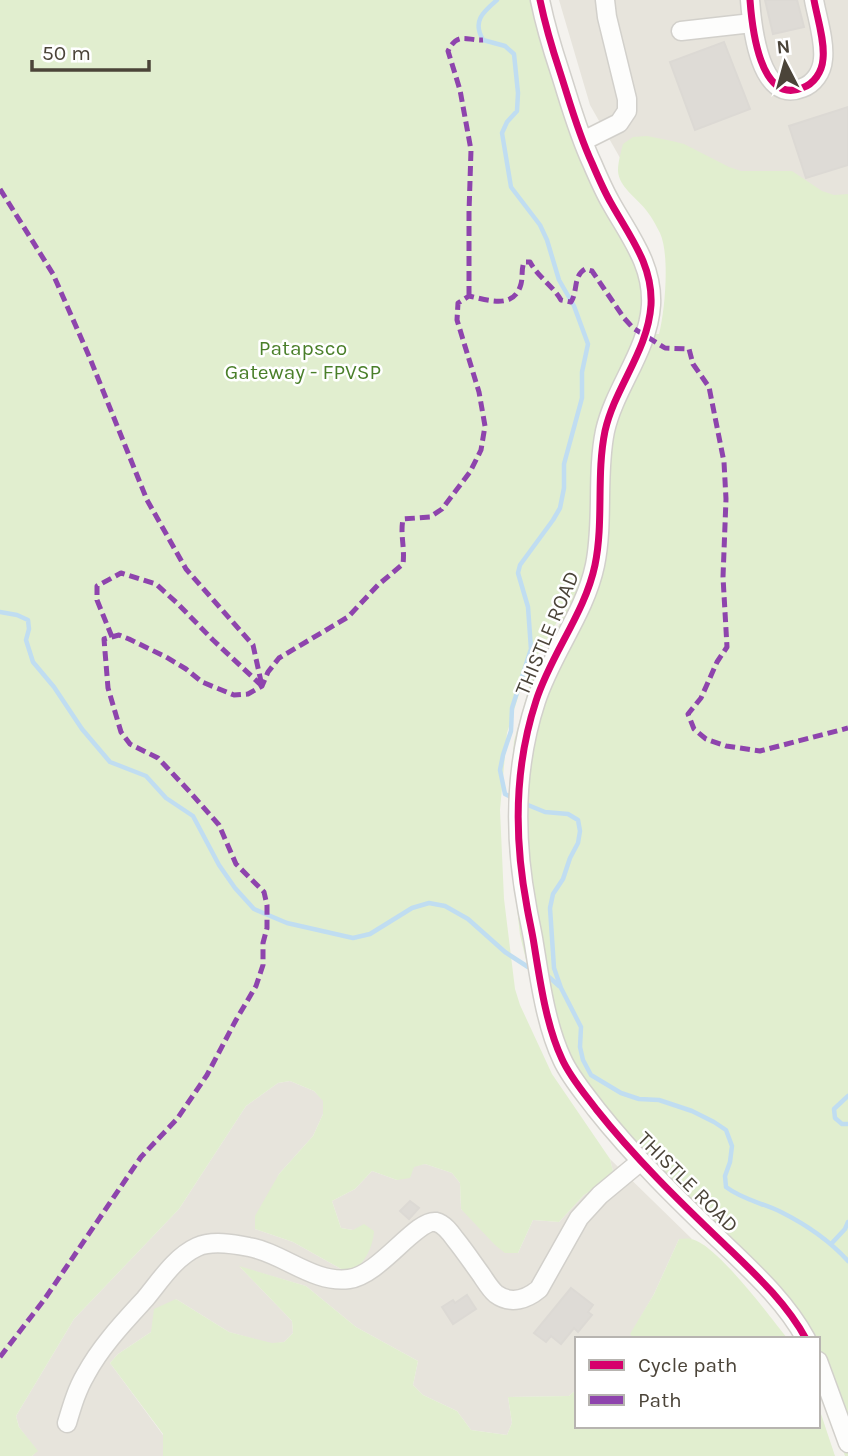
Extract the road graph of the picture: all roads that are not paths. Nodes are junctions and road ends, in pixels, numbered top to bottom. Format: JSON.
{"nodes":[{"id":1,"x":540,"y":0,"type":"edge"},
{"id":2,"x":605,"y":0,"type":"edge"},
{"id":3,"x":750,"y":0,"type":"edge"},
{"id":4,"x":814,"y":0,"type":"edge"},
{"id":5,"x":752,"y":23,"type":"junction"},
{"id":6,"x":681,"y":31,"type":"dead end"},
{"id":7,"x":583,"y":141,"type":"junction"},
{"id":8,"x":641,"y":1161,"type":"junction"},
{"id":9,"x":805,"y":1337,"type":"edge"},
{"id":10,"x":820,"y":1366,"type":"edge"},
{"id":11,"x":67,"y":1423,"type":"dead end"},
{"id":12,"x":848,"y":1443,"type":"edge"}],
"edges":[{"from":1,"to":7,"type":"street","name":"THISTLE ROAD"},
{"from":2,"to":7,"type":"street"},
{"from":3,"to":5,"type":"street"},
{"from":4,"to":5,"type":"street"},
{"from":5,"to":6,"type":"street"},
{"from":7,"to":8,"type":"street","name":"THISTLE ROAD"},
{"from":8,"to":9,"type":"street","name":"THISTLE ROAD"},
{"from":8,"to":11,"type":"street"},
{"from":10,"to":12,"type":"street"}]}
